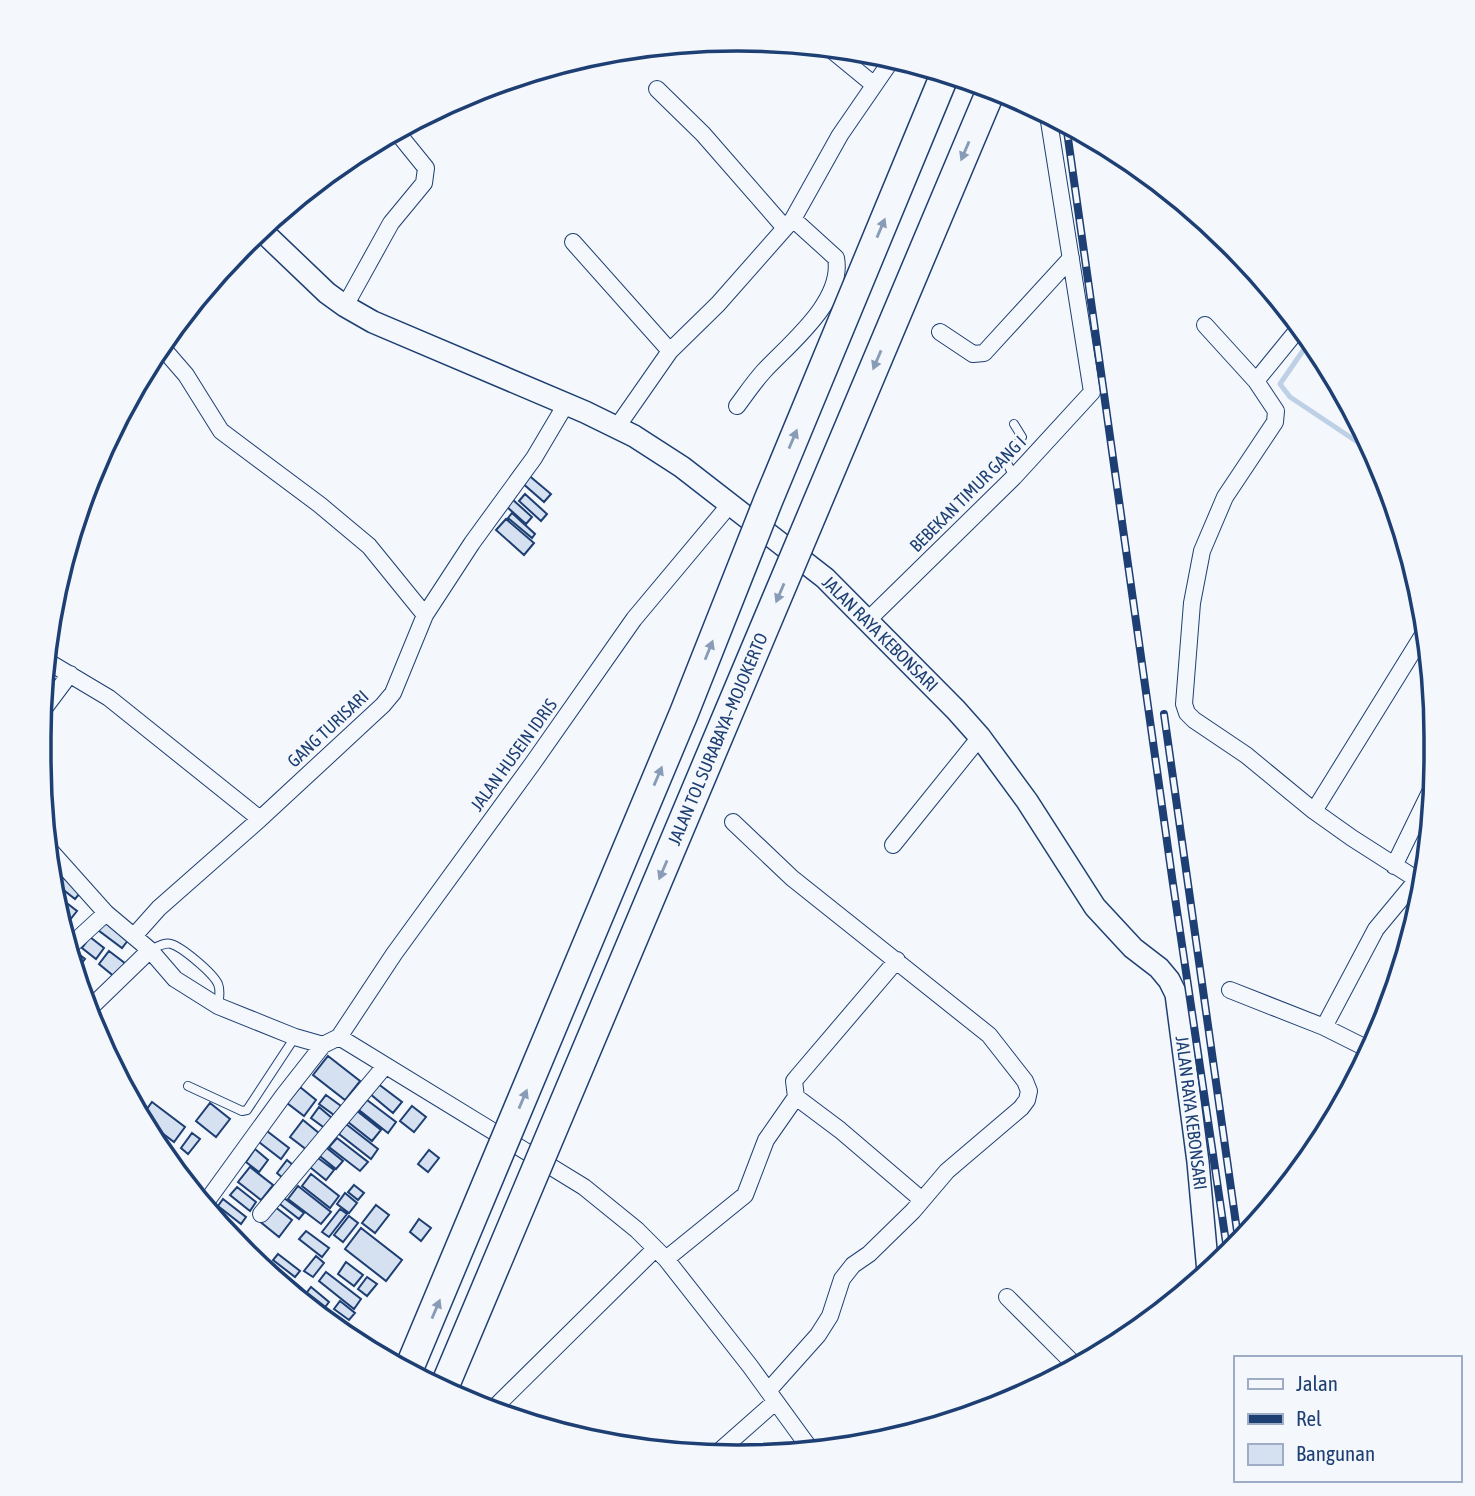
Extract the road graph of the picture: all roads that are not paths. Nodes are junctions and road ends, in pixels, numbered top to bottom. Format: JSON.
{"nodes":[{"id":1,"x":843,"y":60,"type":"edge"},
{"id":2,"x":886,"y":67,"type":"edge"},
{"id":3,"x":942,"y":82,"type":"edge"},
{"id":4,"x":873,"y":84,"type":"junction"},
{"id":5,"x":657,"y":89,"type":"dead end"},
{"id":6,"x":988,"y":98,"type":"edge"},
{"id":7,"x":1050,"y":127,"type":"edge"},
{"id":8,"x":402,"y":139,"type":"edge"},
{"id":9,"x":789,"y":224,"type":"junction"},
{"id":10,"x":268,"y":237,"type":"edge"},
{"id":11,"x":573,"y":242,"type":"dead end"},
{"id":12,"x":1071,"y":258,"type":"junction"},
{"id":13,"x":345,"y":306,"type":"junction"},
{"id":14,"x":1205,"y":325,"type":"dead end"},
{"id":15,"x":940,"y":332,"type":"dead end"},
{"id":16,"x":1294,"y":335,"type":"edge"},
{"id":17,"x":670,"y":351,"type":"junction"},
{"id":18,"x":168,"y":354,"type":"edge"},
{"id":19,"x":1256,"y":381,"type":"junction"},
{"id":20,"x":566,"y":404,"type":"junction"},
{"id":21,"x":737,"y":406,"type":"dead end"},
{"id":22,"x":1013,"y":424,"type":"dead end"},
{"id":23,"x":617,"y":427,"type":"junction"},
{"id":24,"x":1014,"y":477,"type":"junction"},
{"id":25,"x":731,"y":503,"type":"junction"},
{"id":26,"x":425,"y":615,"type":"junction"},
{"id":27,"x":868,"y":620,"type":"junction"},
{"id":28,"x":1417,"y":644,"type":"edge"},
{"id":29,"x":55,"y":666,"type":"edge"},
{"id":30,"x":70,"y":674,"type":"junction"},
{"id":31,"x":52,"y":698,"type":"edge"},
{"id":32,"x":980,"y":737,"type":"junction"},
{"id":33,"x":1422,"y":808,"type":"edge"},
{"id":34,"x":1314,"y":811,"type":"junction"},
{"id":35,"x":260,"y":819,"type":"junction"},
{"id":36,"x":733,"y":821,"type":"dead end"},
{"id":37,"x":893,"y":845,"type":"dead end"},
{"id":38,"x":59,"y":860,"type":"edge"},
{"id":39,"x":1394,"y":866,"type":"junction"},
{"id":40,"x":1414,"y":874,"type":"edge"},
{"id":41,"x":1412,"y":887,"type":"edge"},
{"id":42,"x":106,"y":913,"type":"junction"},
{"id":43,"x":134,"y":936,"type":"junction"},
{"id":44,"x":76,"y":941,"type":"edge"},
{"id":45,"x":150,"y":950,"type":"junction"},
{"id":46,"x":897,"y":960,"type":"junction"},
{"id":47,"x":1230,"y":990,"type":"dead end"},
{"id":48,"x":96,"y":1002,"type":"edge"},
{"id":49,"x":218,"y":1006,"type":"junction"},
{"id":50,"x":1324,"y":1027,"type":"junction"},
{"id":51,"x":295,"y":1037,"type":"junction"},
{"id":52,"x":339,"y":1037,"type":"junction"},
{"id":53,"x":323,"y":1045,"type":"junction"},
{"id":54,"x":1360,"y":1046,"type":"edge"},
{"id":55,"x":385,"y":1066,"type":"junction"},
{"id":56,"x":188,"y":1086,"type":"dead end"},
{"id":57,"x":796,"y":1097,"type":"junction"},
{"id":58,"x":210,"y":1197,"type":"edge"},
{"id":59,"x":922,"y":1200,"type":"junction"},
{"id":60,"x":261,"y":1214,"type":"dead end"},
{"id":61,"x":660,"y":1254,"type":"junction"},
{"id":62,"x":1207,"y":1259,"type":"edge"},
{"id":63,"x":1007,"y":1297,"type":"dead end"},
{"id":64,"x":1069,"y":1359,"type":"edge"},
{"id":65,"x":412,"y":1362,"type":"edge"},
{"id":66,"x":447,"y":1380,"type":"edge"},
{"id":67,"x":771,"y":1396,"type":"junction"},
{"id":68,"x":500,"y":1403,"type":"edge"},
{"id":69,"x":805,"y":1441,"type":"edge"},
{"id":70,"x":725,"y":1445,"type":"edge"}],
"edges":[{"from":1,"to":4,"type":"street"},
{"from":2,"to":4,"type":"street"},
{"from":65,"to":3,"type":"highway","one_way":true,"bridge":true},
{"from":4,"to":9,"type":"street"},
{"from":5,"to":9,"type":"street"},
{"from":6,"to":66,"type":"highway","name":"JALAN TOL SURABAYA–MOJOKERTO","one_way":true,"bridge":true},
{"from":7,"to":12,"type":"street"},
{"from":8,"to":13,"type":"street"},
{"from":9,"to":17,"type":"street"},
{"from":9,"to":21,"type":"street"},
{"from":10,"to":13,"type":"main road","name":"JALAN RAYA KEBONSARI"},
{"from":11,"to":17,"type":"street"},
{"from":12,"to":15,"type":"street"},
{"from":12,"to":24,"type":"street","name":"BEBEKAN TIMUR GANG I"},
{"from":13,"to":20,"type":"main road","name":"JALAN RAYA KEBONSARI"},
{"from":14,"to":19,"type":"street"},
{"from":16,"to":19,"type":"street"},
{"from":17,"to":23,"type":"street"},
{"from":18,"to":26,"type":"street"},
{"from":19,"to":34,"type":"street"},
{"from":20,"to":23,"type":"main road","name":"JALAN RAYA KEBONSARI"},
{"from":20,"to":26,"type":"street","name":"GANG TURISARI"},
{"from":22,"to":24,"type":"lane"},
{"from":23,"to":25,"type":"main road","name":"JALAN RAYA KEBONSARI"},
{"from":24,"to":27,"type":"street","name":"BEBEKAN TIMUR GANG I"},
{"from":25,"to":27,"type":"main road","name":"JALAN RAYA KEBONSARI"},
{"from":25,"to":52,"type":"street","name":"JALAN HUSEIN IDRIS"},
{"from":26,"to":35,"type":"street","name":"GANG TURISARI"},
{"from":27,"to":32,"type":"main road","name":"JALAN RAYA KEBONSARI"},
{"from":28,"to":34,"type":"street"},
{"from":29,"to":30,"type":"street"},
{"from":30,"to":31,"type":"street"},
{"from":30,"to":35,"type":"street"},
{"from":32,"to":37,"type":"street"},
{"from":32,"to":62,"type":"main road","name":"JALAN RAYA KEBONSARI"},
{"from":33,"to":39,"type":"street"},
{"from":34,"to":39,"type":"street"},
{"from":35,"to":43,"type":"street","name":"GANG TURISARI"},
{"from":36,"to":46,"type":"street"},
{"from":38,"to":42,"type":"street"},
{"from":39,"to":40,"type":"street"},
{"from":41,"to":50,"type":"street"},
{"from":42,"to":43,"type":"street"},
{"from":42,"to":44,"type":"street"},
{"from":43,"to":45,"type":"street"},
{"from":45,"to":48,"type":"street"},
{"from":45,"to":49,"type":"street"},
{"from":45,"to":49,"type":"lane"},
{"from":46,"to":57,"type":"street"},
{"from":46,"to":59,"type":"street"},
{"from":47,"to":50,"type":"street"},
{"from":49,"to":51,"type":"street"},
{"from":50,"to":54,"type":"street"},
{"from":51,"to":53,"type":"street"},
{"from":51,"to":56,"type":"lane"},
{"from":52,"to":53,"type":"street"},
{"from":52,"to":55,"type":"street"},
{"from":53,"to":58,"type":"street"},
{"from":55,"to":60,"type":"street"},
{"from":55,"to":61,"type":"street"},
{"from":57,"to":59,"type":"street"},
{"from":57,"to":61,"type":"street"},
{"from":59,"to":67,"type":"street"},
{"from":61,"to":67,"type":"street"},
{"from":61,"to":68,"type":"street"},
{"from":63,"to":64,"type":"street"},
{"from":67,"to":69,"type":"street"},
{"from":67,"to":70,"type":"street"}]}
